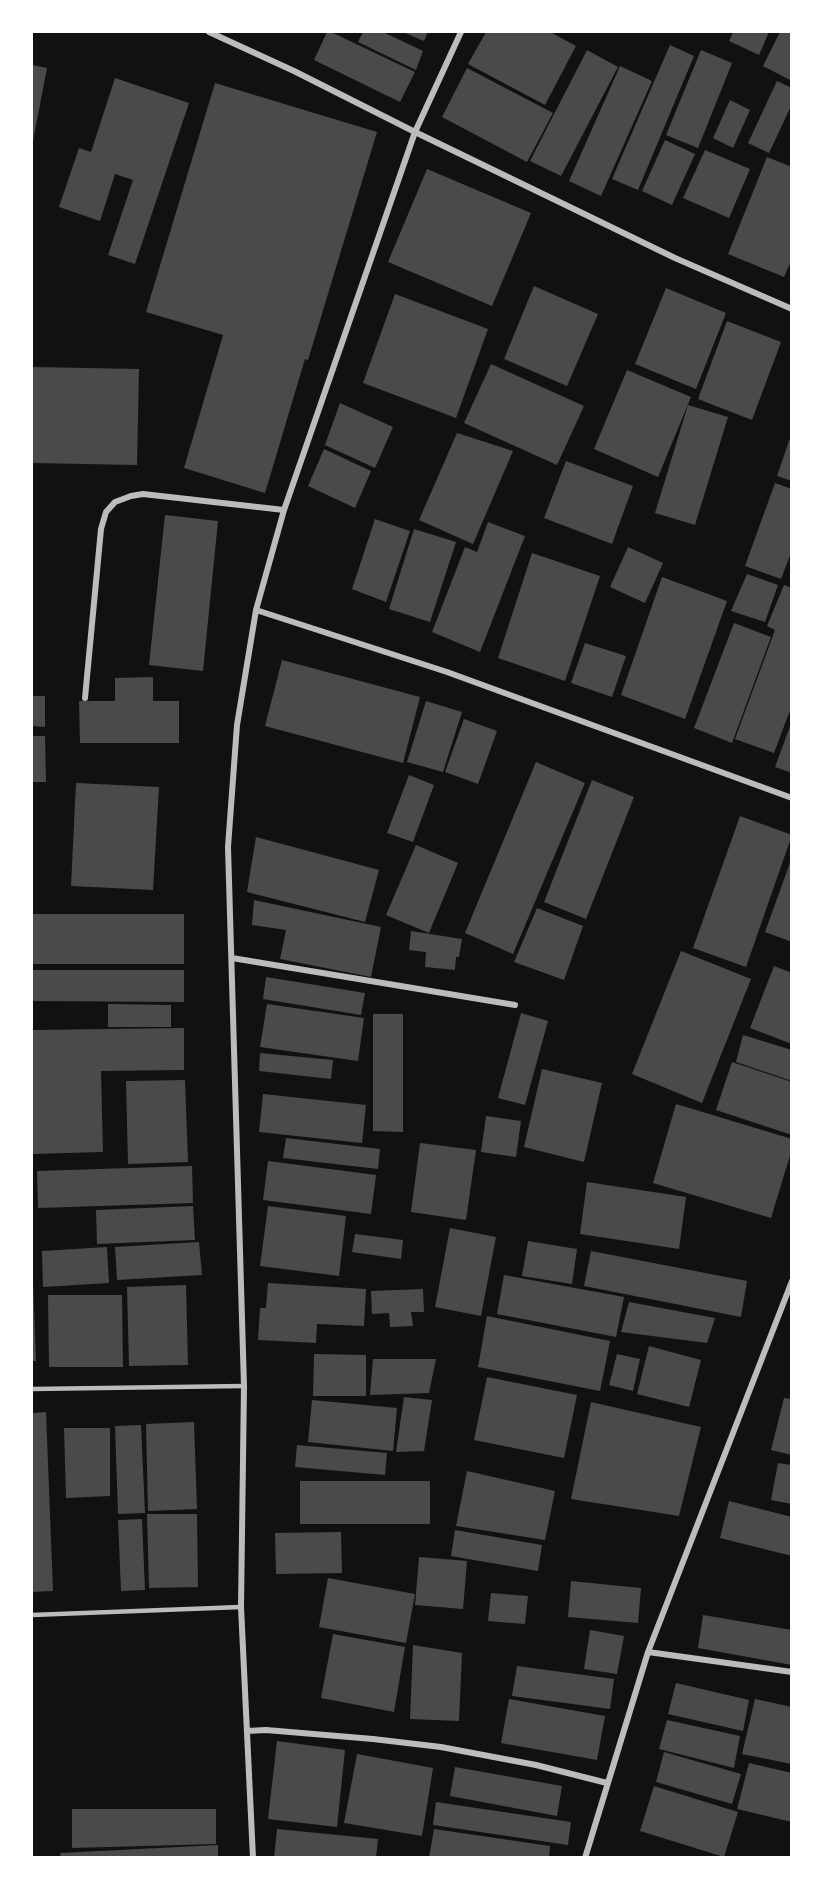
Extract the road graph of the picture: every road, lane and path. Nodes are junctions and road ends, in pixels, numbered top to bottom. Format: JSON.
{"nodes":[{"id":1,"x":209,"y":32,"type":"edge"},
{"id":2,"x":461,"y":32,"type":"edge"},
{"id":3,"x":415,"y":132,"type":"junction"},
{"id":4,"x":792,"y":309,"type":"edge"},
{"id":5,"x":284,"y":510,"type":"junction"},
{"id":6,"x":256,"y":610,"type":"junction"},
{"id":7,"x":85,"y":698,"type":"dead end"},
{"id":8,"x":792,"y":798,"type":"edge"},
{"id":9,"x":232,"y":958,"type":"junction"},
{"id":10,"x":515,"y":1005,"type":"dead end"},
{"id":11,"x":792,"y":1281,"type":"edge"},
{"id":12,"x":244,"y":1386,"type":"junction"},
{"id":13,"x":32,"y":1389,"type":"edge"},
{"id":14,"x":241,"y":1607,"type":"junction"},
{"id":15,"x":32,"y":1615,"type":"edge"},
{"id":16,"x":648,"y":1652,"type":"junction"},
{"id":17,"x":792,"y":1672,"type":"edge"},
{"id":18,"x":247,"y":1731,"type":"junction"},
{"id":19,"x":607,"y":1783,"type":"junction"},
{"id":20,"x":253,"y":1857,"type":"edge"},
{"id":21,"x":585,"y":1857,"type":"edge"}],
"edges":[{"from":1,"to":3,"type":"street"},
{"from":2,"to":3,"type":"street"},
{"from":3,"to":4,"type":"street"},
{"from":3,"to":5,"type":"street"},
{"from":5,"to":6,"type":"street"},
{"from":5,"to":7,"type":"street"},
{"from":6,"to":8,"type":"street"},
{"from":6,"to":9,"type":"street"},
{"from":9,"to":10,"type":"street"},
{"from":9,"to":12,"type":"street"},
{"from":11,"to":16,"type":"street"},
{"from":12,"to":13,"type":"lane"},
{"from":12,"to":14,"type":"street"},
{"from":14,"to":15,"type":"lane"},
{"from":14,"to":18,"type":"street"},
{"from":16,"to":17,"type":"street"},
{"from":16,"to":19,"type":"street"},
{"from":18,"to":19,"type":"street"},
{"from":18,"to":20,"type":"street"},
{"from":19,"to":21,"type":"street"}]}
